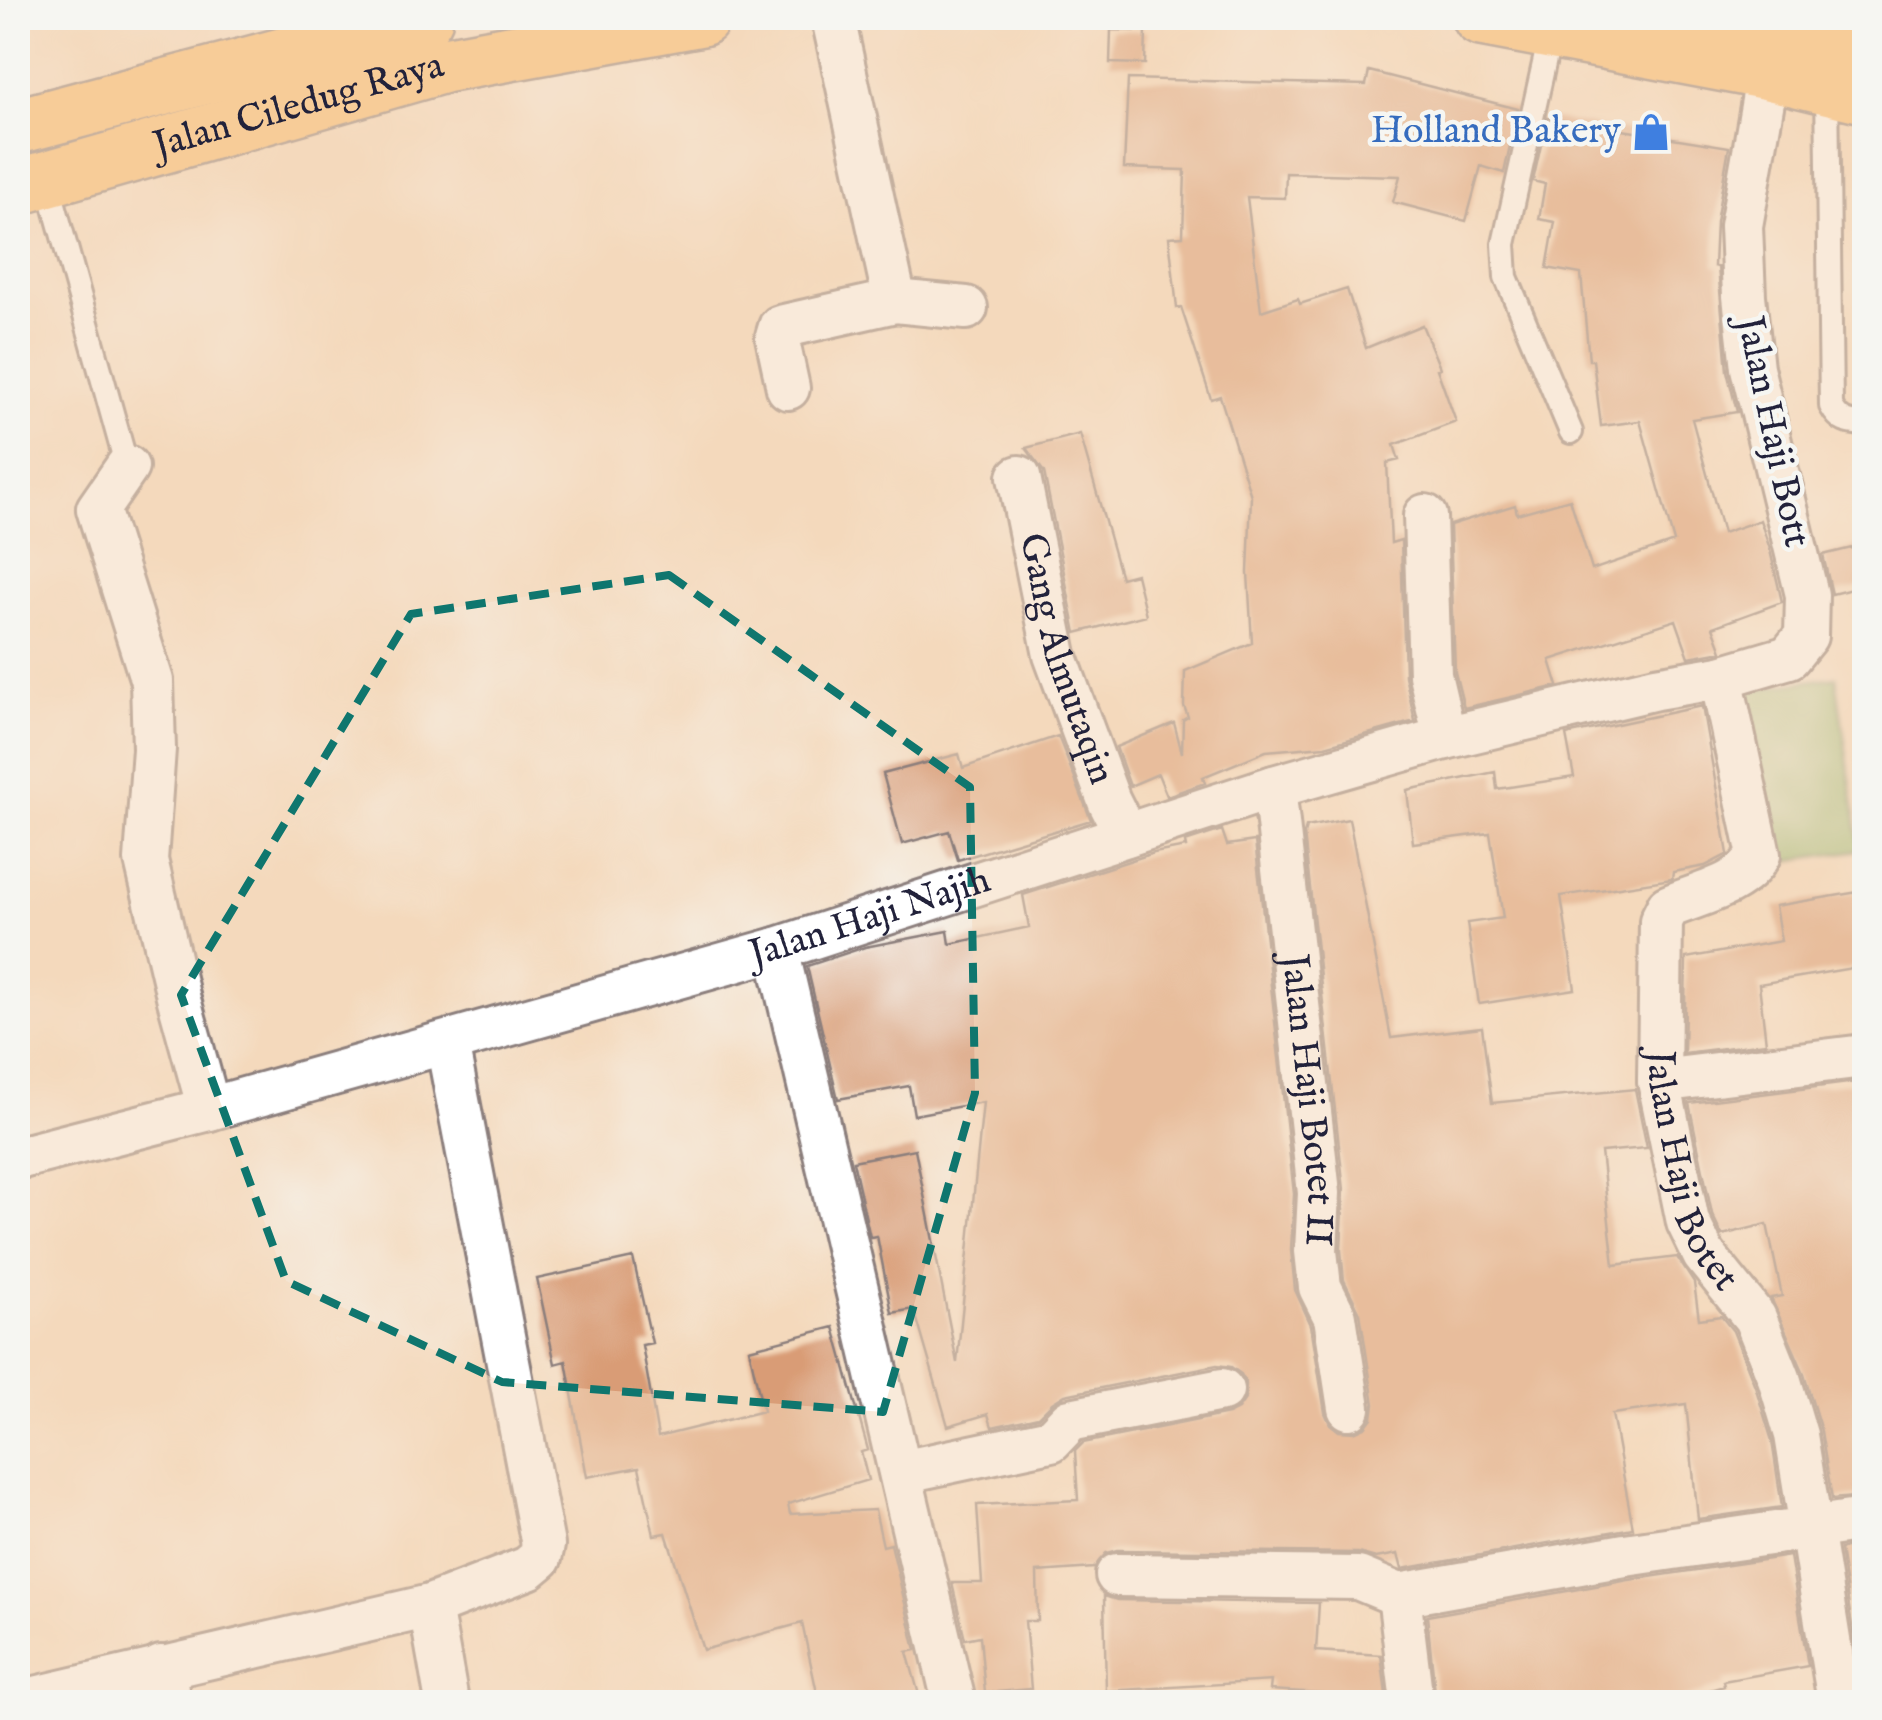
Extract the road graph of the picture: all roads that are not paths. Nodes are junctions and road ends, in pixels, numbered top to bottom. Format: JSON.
{"nodes":[{"id":1,"x":426,"y":18,"type":"edge"},
{"id":2,"x":702,"y":18,"type":"edge"},
{"id":3,"x":833,"y":18,"type":"edge"},
{"id":4,"x":1481,"y":18,"type":"edge"},
{"id":5,"x":367,"y":24,"type":"edge"},
{"id":6,"x":1551,"y":32,"type":"junction"},
{"id":7,"x":1748,"y":32,"type":"edge"},
{"id":8,"x":1848,"y":68,"type":"edge"},
{"id":9,"x":18,"y":126,"type":"edge"},
{"id":10,"x":32,"y":183,"type":"edge"},
{"id":11,"x":895,"y":301,"type":"junction"},
{"id":12,"x":966,"y":308,"type":"dead end"},
{"id":13,"x":788,"y":388,"type":"dead end"},
{"id":14,"x":1864,"y":424,"type":"edge"},
{"id":15,"x":1570,"y":432,"type":"dead end"},
{"id":16,"x":127,"y":467,"type":"joint"},
{"id":17,"x":1019,"y":477,"type":"dead end"},
{"id":18,"x":1425,"y":516,"type":"dead end"},
{"id":19,"x":1721,"y":677,"type":"junction"},
{"id":20,"x":1445,"y":738,"type":"junction"},
{"id":21,"x":1274,"y":787,"type":"junction"},
{"id":22,"x":1126,"y":836,"type":"junction"},
{"id":23,"x":777,"y":949,"type":"junction"},
{"id":24,"x":447,"y":1044,"type":"junction"},
{"id":25,"x":1864,"y":1056,"type":"edge"},
{"id":26,"x":1659,"y":1081,"type":"junction"},
{"id":27,"x":209,"y":1109,"type":"junction"},
{"id":28,"x":18,"y":1158,"type":"edge"},
{"id":29,"x":1222,"y":1390,"type":"dead end"},
{"id":30,"x":1350,"y":1408,"type":"dead end"},
{"id":31,"x":901,"y":1472,"type":"junction"},
{"id":32,"x":1864,"y":1520,"type":"edge"},
{"id":33,"x":1812,"y":1529,"type":"junction"},
{"id":34,"x":1117,"y":1575,"type":"dead end"},
{"id":35,"x":1399,"y":1595,"type":"junction"},
{"id":36,"x":430,"y":1606,"type":"junction"},
{"id":37,"x":166,"y":1684,"type":"edge"},
{"id":38,"x":18,"y":1702,"type":"edge"},
{"id":39,"x":447,"y":1702,"type":"edge"},
{"id":40,"x":954,"y":1702,"type":"edge"},
{"id":41,"x":1412,"y":1702,"type":"edge"},
{"id":42,"x":1839,"y":1702,"type":"edge"}],
"edges":[{"from":1,"to":5,"type":"main road","name":"Jalan Ciledug Raya"},
{"from":2,"to":10,"type":"main road","name":"Jalan Ciledug Raya"},
{"from":3,"to":11,"type":"street"},
{"from":4,"to":6,"type":"main road"},
{"from":5,"to":9,"type":"main road","name":"Jalan Ciledug Raya"},
{"from":6,"to":7,"type":"main road"},
{"from":6,"to":15,"type":"lane"},
{"from":7,"to":8,"type":"main road"},
{"from":7,"to":19,"type":"street","name":"Jalan Haji Bott"},
{"from":8,"to":14,"type":"lane"},
{"from":10,"to":16,"type":"lane"},
{"from":11,"to":12,"type":"street"},
{"from":11,"to":13,"type":"street"},
{"from":16,"to":27,"type":"street"},
{"from":17,"to":22,"type":"street","name":"Gang Almutaqin"},
{"from":18,"to":20,"type":"street"},
{"from":19,"to":20,"type":"street","name":"Jalan Haji Najih"},
{"from":19,"to":26,"type":"street","name":"Jalan Haji Botet"},
{"from":20,"to":21,"type":"street","name":"Jalan Haji Najih"},
{"from":21,"to":22,"type":"street","name":"Jalan Haji Najih"},
{"from":21,"to":30,"type":"street","name":"Jalan Haji Botet II"},
{"from":22,"to":23,"type":"street","name":"Jalan Haji Najih"},
{"from":23,"to":24,"type":"street","name":"Jalan Haji Najih"},
{"from":23,"to":31,"type":"street"},
{"from":24,"to":27,"type":"street","name":"Jalan Haji Najih"},
{"from":24,"to":36,"type":"street"},
{"from":25,"to":26,"type":"street"},
{"from":26,"to":33,"type":"street","name":"Jalan Haji Botet"},
{"from":27,"to":28,"type":"street","name":"Jalan Haji Najih"},
{"from":29,"to":31,"type":"street"},
{"from":31,"to":40,"type":"street"},
{"from":32,"to":33,"type":"street"},
{"from":33,"to":35,"type":"street"},
{"from":33,"to":42,"type":"street","name":"Jalan Haji Botet"},
{"from":34,"to":35,"type":"street"},
{"from":35,"to":41,"type":"street"},
{"from":36,"to":37,"type":"street"},
{"from":36,"to":39,"type":"street"},
{"from":37,"to":38,"type":"street"}]}
